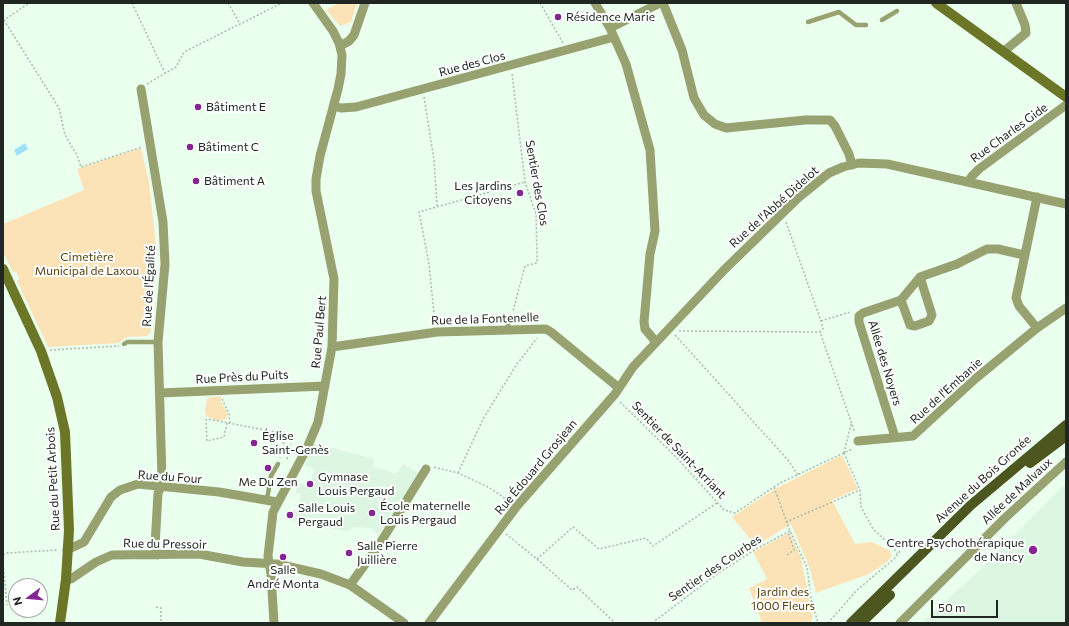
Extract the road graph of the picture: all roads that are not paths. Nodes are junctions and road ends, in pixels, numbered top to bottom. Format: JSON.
{"nodes":[{"id":1,"x":313,"y":3,"type":"edge"},
{"id":2,"x":364,"y":3,"type":"edge"},
{"id":3,"x":595,"y":3,"type":"edge"},
{"id":4,"x":660,"y":3,"type":"edge"},
{"id":5,"x":663,"y":3,"type":"edge"},
{"id":6,"x":936,"y":3,"type":"edge"},
{"id":7,"x":1016,"y":3,"type":"edge"},
{"id":8,"x":897,"y":11,"type":"dead end"},
{"id":9,"x":882,"y":20,"type":"dead end"},
{"id":10,"x":808,"y":22,"type":"dead end"},
{"id":11,"x":866,"y":25,"type":"dead end"},
{"id":12,"x":610,"y":28,"type":"junction"},
{"id":13,"x":614,"y":37,"type":"junction"},
{"id":14,"x":340,"y":46,"type":"junction"},
{"id":15,"x":1003,"y":52,"type":"junction"},
{"id":16,"x":141,"y":89,"type":"road end"},
{"id":17,"x":1066,"y":97,"type":"edge"},
{"id":18,"x":1066,"y":105,"type":"edge"},
{"id":19,"x":334,"y":106,"type":"junction"},
{"id":20,"x":852,"y":165,"type":"junction"},
{"id":21,"x":968,"y":182,"type":"junction"},
{"id":22,"x":1037,"y":197,"type":"junction"},
{"id":23,"x":1066,"y":204,"type":"edge"},
{"id":24,"x":1024,"y":255,"type":"junction"},
{"id":25,"x":3,"y":269,"type":"edge"},
{"id":26,"x":920,"y":277,"type":"junction"},
{"id":27,"x":901,"y":300,"type":"junction"},
{"id":28,"x":1066,"y":308,"type":"edge"},
{"id":29,"x":512,"y":317,"type":"road end"},
{"id":30,"x":1037,"y":328,"type":"junction"},
{"id":31,"x":506,"y":329,"type":"junction"},
{"id":32,"x":671,"y":331,"type":"joint"},
{"id":33,"x":158,"y":342,"type":"junction"},
{"id":34,"x":656,"y":342,"type":"junction"},
{"id":35,"x":124,"y":344,"type":"road end"},
{"id":36,"x":332,"y":347,"type":"junction"},
{"id":37,"x":325,"y":386,"type":"junction"},
{"id":38,"x":619,"y":388,"type":"junction"},
{"id":39,"x":160,"y":393,"type":"junction"},
{"id":40,"x":1066,"y":425,"type":"edge"},
{"id":41,"x":1066,"y":436,"type":"edge"},
{"id":42,"x":895,"y":437,"type":"junction"},
{"id":43,"x":858,"y":440,"type":"road end"},
{"id":44,"x":1066,"y":462,"type":"edge"},
{"id":45,"x":278,"y":464,"type":"road end"},
{"id":46,"x":426,"y":469,"type":"road end"},
{"id":47,"x":161,"y":487,"type":"junction"},
{"id":48,"x":267,"y":499,"type":"junction"},
{"id":49,"x":277,"y":502,"type":"junction"},
{"id":50,"x":67,"y":550,"type":"junction"},
{"id":51,"x":157,"y":555,"type":"junction"},
{"id":52,"x":269,"y":563,"type":"junction"},
{"id":53,"x":66,"y":580,"type":"junction"},
{"id":54,"x":350,"y":585,"type":"junction"},
{"id":55,"x":60,"y":623,"type":"edge"},
{"id":56,"x":274,"y":623,"type":"edge"},
{"id":57,"x":404,"y":623,"type":"edge"},
{"id":58,"x":429,"y":623,"type":"edge"},
{"id":59,"x":851,"y":623,"type":"edge"},
{"id":60,"x":861,"y":623,"type":"edge"},
{"id":61,"x":900,"y":623,"type":"edge"}],
"edges":[{"from":1,"to":14,"type":"street"},
{"from":2,"to":14,"type":"street"},
{"from":3,"to":12,"type":"street"},
{"from":4,"to":12,"type":"street"},
{"from":5,"to":20,"type":"street"},
{"from":6,"to":15,"type":"street"},
{"from":7,"to":15,"type":"street"},
{"from":8,"to":9,"type":"lane"},
{"from":10,"to":11,"type":"lane"},
{"from":12,"to":13,"type":"street"},
{"from":13,"to":19,"type":"street","name":"Rue des Clos"},
{"from":13,"to":34,"type":"street"},
{"from":14,"to":19,"type":"street","name":"Rue Paul Bert"},
{"from":15,"to":17,"type":"street"},
{"from":16,"to":33,"type":"street","name":"Rue de l'Égalité"},
{"from":18,"to":21,"type":"street","name":"Rue Charles Gide"},
{"from":19,"to":36,"type":"street","name":"Rue Paul Bert"},
{"from":20,"to":21,"type":"street","name":"Rue de l'Abbé Didelot"},
{"from":20,"to":32,"type":"street","name":"Rue de l'Abbé Didelot"},
{"from":21,"to":22,"type":"street","name":"Rue de l'Abbé Didelot"},
{"from":22,"to":23,"type":"street","name":"Rue de l'Abbé Didelot"},
{"from":22,"to":24,"type":"street"},
{"from":24,"to":26,"type":"street"},
{"from":24,"to":30,"type":"street"},
{"from":25,"to":50,"type":"street","name":"Rue du Petit Arbois"},
{"from":26,"to":27,"type":"street"},
{"from":26,"to":27,"type":"street"},
{"from":27,"to":42,"type":"street","name":"Allée des Noyers"},
{"from":28,"to":30,"type":"street","name":"Rue de l'Embanie"},
{"from":29,"to":31,"type":"lane"},
{"from":30,"to":42,"type":"street","name":"Rue de l'Embanie"},
{"from":31,"to":36,"type":"street","name":"Rue de la Fontenelle"},
{"from":31,"to":38,"type":"street","name":"Rue de la Fontenelle"},
{"from":32,"to":34,"type":"street","name":"Rue Édouard Grosjean"},
{"from":33,"to":35,"type":"lane"},
{"from":33,"to":39,"type":"street","name":"Rue de l'Égalité"},
{"from":34,"to":38,"type":"street","name":"Rue Édouard Grosjean"},
{"from":36,"to":37,"type":"street","name":"Rue Paul Bert"},
{"from":37,"to":39,"type":"street","name":"Rue Près du Puits"},
{"from":37,"to":49,"type":"street","name":"Rue Paul Bert"},
{"from":38,"to":58,"type":"street","name":"Rue Édouard Grosjean"},
{"from":39,"to":47,"type":"street","name":"Rue de l'Égalité"},
{"from":40,"to":59,"type":"main road","name":"Avenue du Bois Gronée"},
{"from":41,"to":60,"type":"main road","name":"Avenue du Bois Gronée"},
{"from":42,"to":43,"type":"street","name":"Rue de l'Embanie"},
{"from":44,"to":61,"type":"street","name":"Allée de Malvaux"},
{"from":45,"to":48,"type":"lane"},
{"from":46,"to":54,"type":"street"},
{"from":47,"to":48,"type":"street","name":"Rue du Four"},
{"from":47,"to":50,"type":"street","name":"Rue du Four"},
{"from":47,"to":51,"type":"street","name":"Rue de l'Égalité"},
{"from":48,"to":49,"type":"street","name":"Rue du Four"},
{"from":49,"to":52,"type":"street","name":"Rue Paul Bert"},
{"from":50,"to":53,"type":"street","name":"Rue du Petit Arbois"},
{"from":51,"to":52,"type":"street","name":"Rue du Pressoir"},
{"from":51,"to":53,"type":"street","name":"Rue du Pressoir"},
{"from":52,"to":54,"type":"street","name":"Rue du Pressoir"},
{"from":52,"to":56,"type":"street","name":"Rue Paul Bert"},
{"from":53,"to":55,"type":"street","name":"Rue du Petit Arbois"},
{"from":54,"to":57,"type":"street","name":"Rue du Pressoir"}]}
